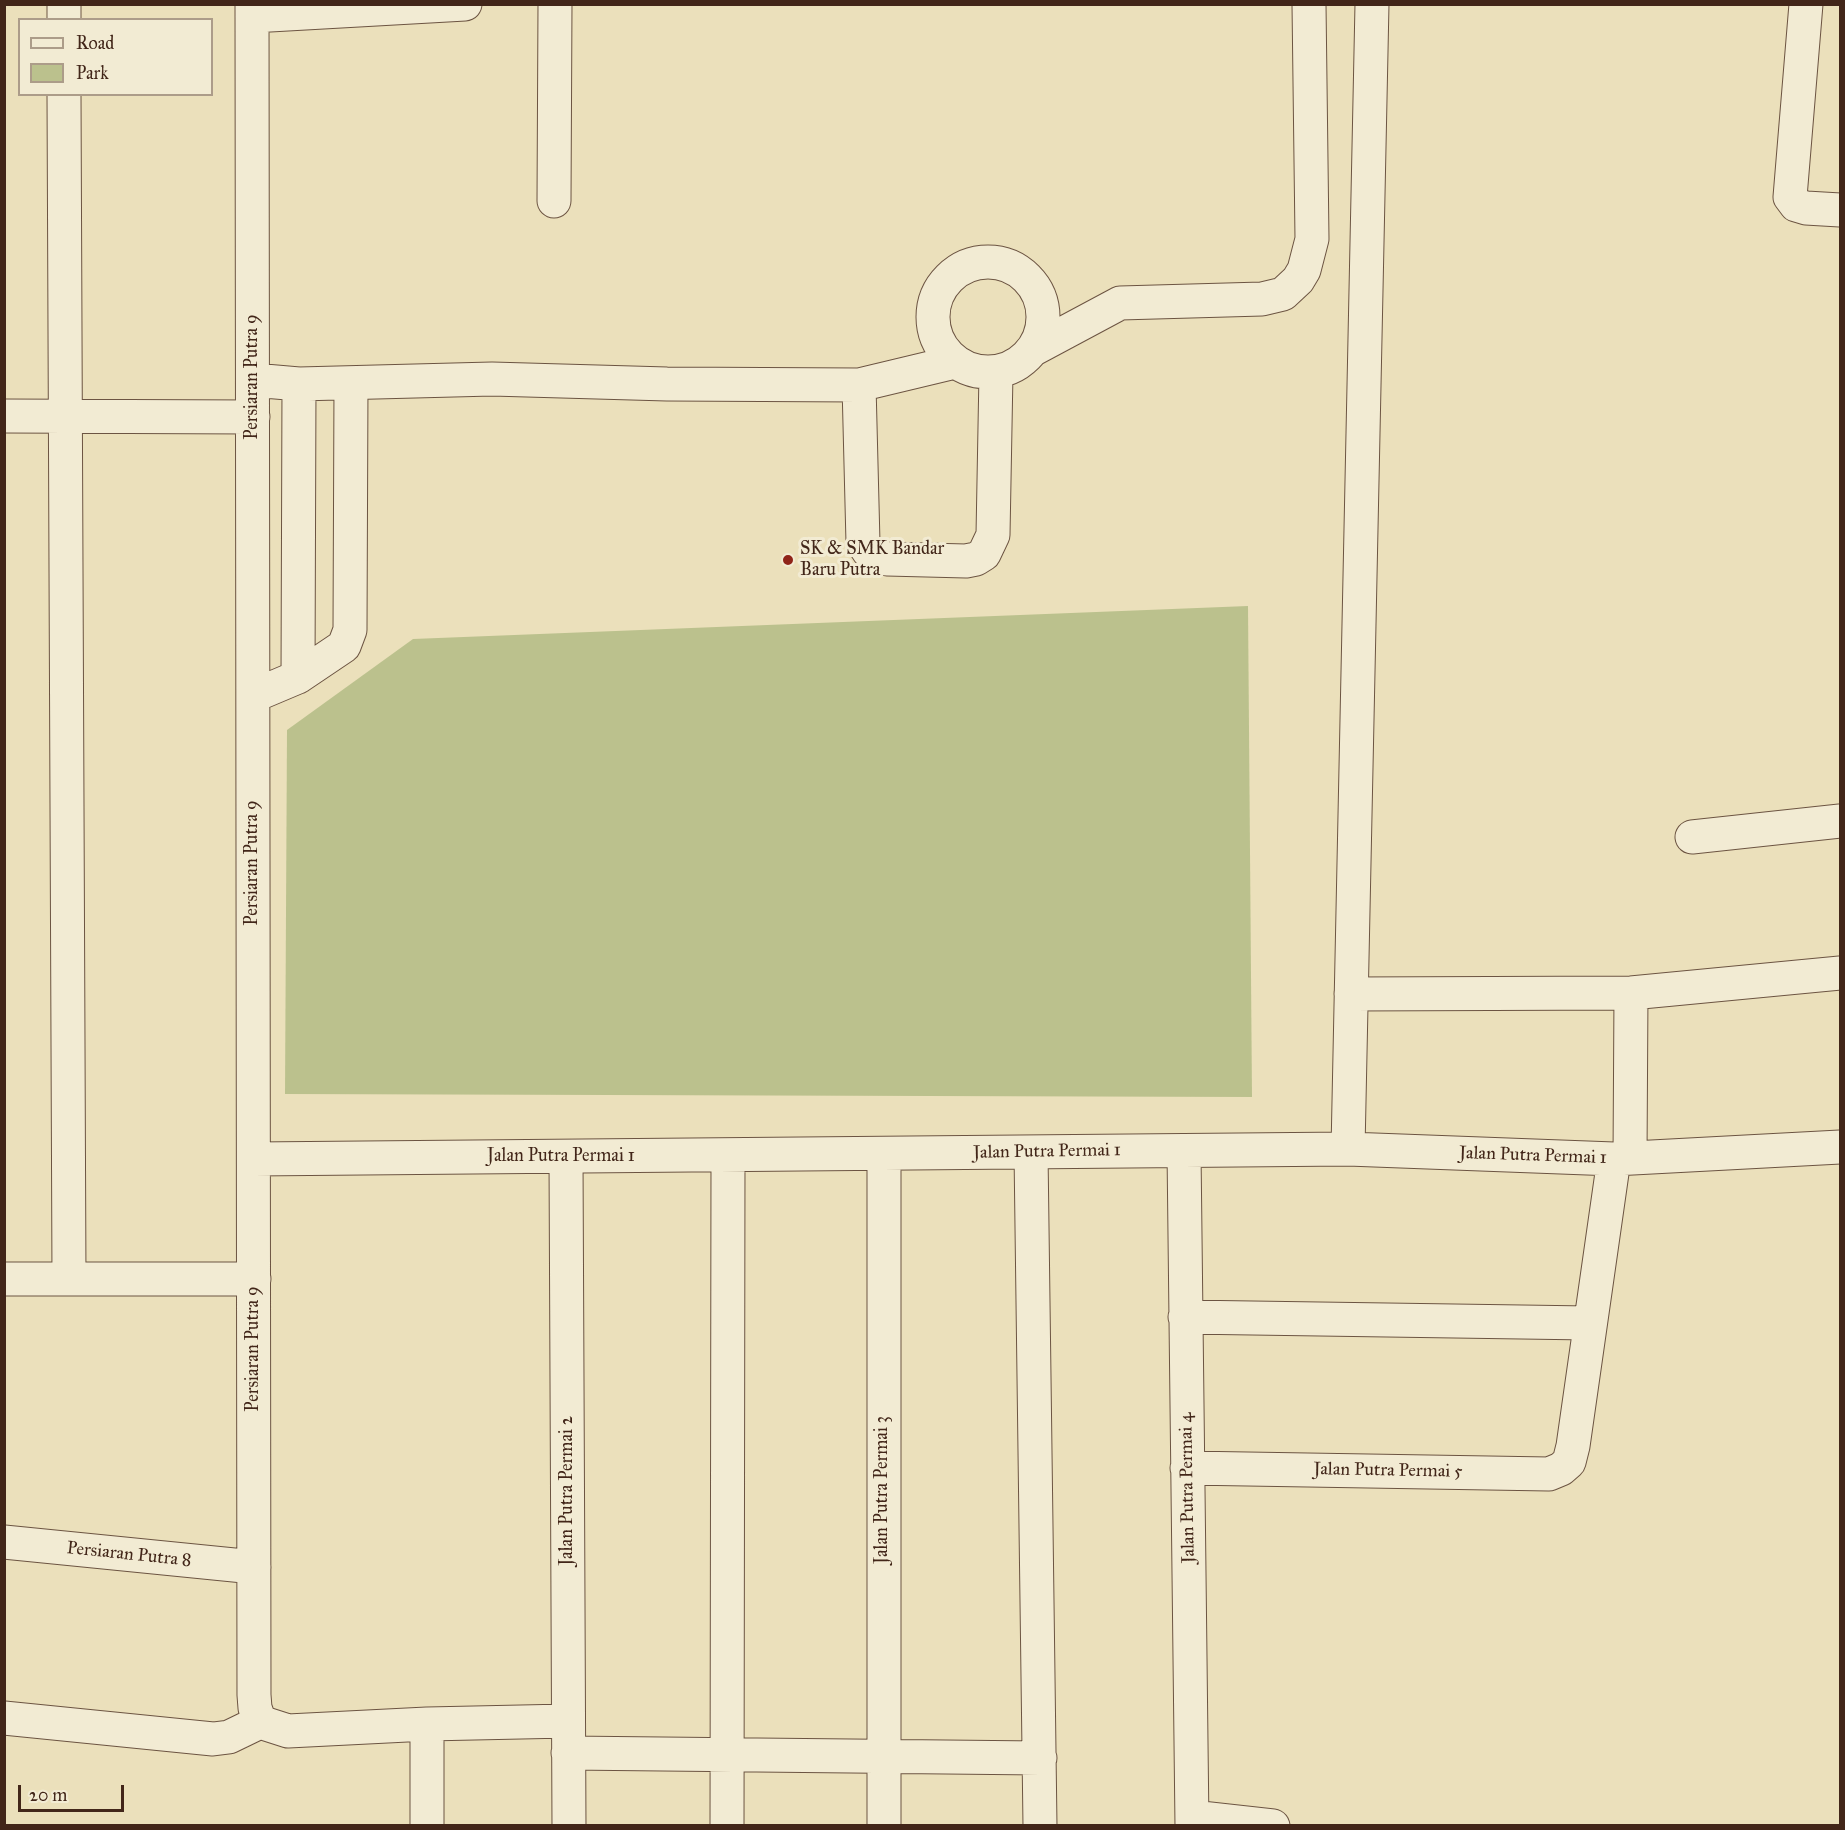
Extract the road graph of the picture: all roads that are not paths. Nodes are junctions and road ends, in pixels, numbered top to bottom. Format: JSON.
{"nodes":[{"id":1,"x":465,"y":4,"type":"edge"},
{"id":2,"x":555,"y":4,"type":"edge"},
{"id":3,"x":1309,"y":4,"type":"edge"},
{"id":4,"x":1372,"y":4,"type":"edge"},
{"id":5,"x":1806,"y":4,"type":"edge"},
{"id":6,"x":252,"y":10,"type":"edge"},
{"id":7,"x":64,"y":96,"type":"edge"},
{"id":8,"x":554,"y":201,"type":"dead end"},
{"id":9,"x":1840,"y":210,"type":"edge"},
{"id":10,"x":1034,"y":349,"type":"junction"},
{"id":11,"x":955,"y":362,"type":"junction"},
{"id":12,"x":996,"y":373,"type":"junction"},
{"id":13,"x":253,"y":380,"type":"junction"},
{"id":14,"x":299,"y":384,"type":"junction"},
{"id":15,"x":351,"y":384,"type":"junction"},
{"id":16,"x":859,"y":385,"type":"junction"},
{"id":17,"x":4,"y":416,"type":"edge"},
{"id":18,"x":66,"y":416,"type":"junction"},
{"id":19,"x":253,"y":417,"type":"junction"},
{"id":20,"x":298,"y":676,"type":"junction"},
{"id":21,"x":253,"y":696,"type":"junction"},
{"id":22,"x":1840,"y":821,"type":"edge"},
{"id":23,"x":1692,"y":837,"type":"dead end"},
{"id":24,"x":1840,"y":973,"type":"edge"},
{"id":25,"x":1631,"y":993,"type":"junction"},
{"id":26,"x":1351,"y":994,"type":"junction"},
{"id":27,"x":1840,"y":1147,"type":"edge"},
{"id":28,"x":1348,"y":1149,"type":"junction"},
{"id":29,"x":1184,"y":1151,"type":"junction"},
{"id":30,"x":1031,"y":1152,"type":"junction"},
{"id":31,"x":884,"y":1154,"type":"junction"},
{"id":32,"x":728,"y":1156,"type":"junction"},
{"id":33,"x":566,"y":1157,"type":"junction"},
{"id":34,"x":254,"y":1159,"type":"junction"},
{"id":35,"x":1622,"y":1159,"type":"junction"},
{"id":36,"x":4,"y":1279,"type":"edge"},
{"id":37,"x":69,"y":1279,"type":"junction"},
{"id":38,"x":254,"y":1279,"type":"junction"},
{"id":39,"x":1185,"y":1317,"type":"junction"},
{"id":40,"x":1590,"y":1323,"type":"junction"},
{"id":41,"x":1187,"y":1468,"type":"junction"},
{"id":42,"x":4,"y":1542,"type":"edge"},
{"id":43,"x":254,"y":1567,"type":"junction"},
{"id":44,"x":4,"y":1718,"type":"edge"},
{"id":45,"x":568,"y":1721,"type":"junction"},
{"id":46,"x":260,"y":1722,"type":"junction"},
{"id":47,"x":427,"y":1724,"type":"junction"},
{"id":48,"x":568,"y":1753,"type":"junction"},
{"id":49,"x":883,"y":1754,"type":"junction"},
{"id":50,"x":726,"y":1755,"type":"junction"},
{"id":51,"x":1040,"y":1758,"type":"junction"},
{"id":52,"x":1192,"y":1821,"type":"edge"},
{"id":53,"x":427,"y":1826,"type":"edge"},
{"id":54,"x":569,"y":1826,"type":"edge"},
{"id":55,"x":727,"y":1826,"type":"edge"},
{"id":56,"x":884,"y":1826,"type":"edge"},
{"id":57,"x":1040,"y":1826,"type":"edge"},
{"id":58,"x":1273,"y":1826,"type":"edge"}],
"edges":[{"from":1,"to":6,"type":"street"},
{"from":2,"to":8,"type":"street"},
{"from":3,"to":10,"type":"street"},
{"from":4,"to":26,"type":"street"},
{"from":5,"to":9,"type":"street"},
{"from":6,"to":13,"type":"street","name":"Persiaran Putra 9"},
{"from":7,"to":18,"type":"street"},
{"from":10,"to":11,"type":"street"},
{"from":10,"to":12,"type":"street"},
{"from":11,"to":12,"type":"street"},
{"from":11,"to":16,"type":"street"},
{"from":12,"to":16,"type":"street"},
{"from":13,"to":14,"type":"street"},
{"from":13,"to":19,"type":"street","name":"Persiaran Putra 9"},
{"from":14,"to":15,"type":"street"},
{"from":14,"to":20,"type":"street"},
{"from":15,"to":16,"type":"street"},
{"from":15,"to":20,"type":"street"},
{"from":17,"to":18,"type":"street"},
{"from":18,"to":19,"type":"street"},
{"from":18,"to":37,"type":"street"},
{"from":19,"to":21,"type":"street","name":"Persiaran Putra 9"},
{"from":20,"to":21,"type":"street"},
{"from":21,"to":34,"type":"street","name":"Persiaran Putra 9"},
{"from":22,"to":23,"type":"street"},
{"from":24,"to":25,"type":"street"},
{"from":25,"to":26,"type":"street"},
{"from":25,"to":35,"type":"street"},
{"from":26,"to":28,"type":"street"},
{"from":27,"to":35,"type":"street","name":"Jalan Putra Permai 1"},
{"from":28,"to":29,"type":"street","name":"Jalan Putra Permai 1"},
{"from":28,"to":35,"type":"street","name":"Jalan Putra Permai 1"},
{"from":29,"to":30,"type":"street","name":"Jalan Putra Permai 1"},
{"from":29,"to":39,"type":"street","name":"Jalan Putra Permai 4"},
{"from":30,"to":31,"type":"street","name":"Jalan Putra Permai 1"},
{"from":30,"to":51,"type":"street"},
{"from":31,"to":32,"type":"street","name":"Jalan Putra Permai 1"},
{"from":31,"to":49,"type":"street","name":"Jalan Putra Permai 3"},
{"from":32,"to":33,"type":"street","name":"Jalan Putra Permai 1"},
{"from":32,"to":50,"type":"street"},
{"from":33,"to":34,"type":"street","name":"Jalan Putra Permai 1"},
{"from":33,"to":45,"type":"street","name":"Jalan Putra Permai 2"},
{"from":34,"to":38,"type":"street","name":"Persiaran Putra 9"},
{"from":35,"to":40,"type":"street"},
{"from":36,"to":37,"type":"street"},
{"from":37,"to":38,"type":"street"},
{"from":38,"to":43,"type":"street","name":"Persiaran Putra 9"},
{"from":39,"to":40,"type":"street"},
{"from":39,"to":41,"type":"street","name":"Jalan Putra Permai 4"},
{"from":40,"to":41,"type":"street","name":"Jalan Putra Permai 5"},
{"from":41,"to":52,"type":"street","name":"Jalan Putra Permai 4"},
{"from":42,"to":43,"type":"street","name":"Persiaran Putra 8"},
{"from":43,"to":46,"type":"street","name":"Persiaran Putra 9"},
{"from":44,"to":46,"type":"street"},
{"from":45,"to":47,"type":"street"},
{"from":45,"to":48,"type":"street","name":"Jalan Putra Permai 2"},
{"from":46,"to":47,"type":"street"},
{"from":47,"to":53,"type":"street"},
{"from":48,"to":50,"type":"street"},
{"from":48,"to":54,"type":"street","name":"Jalan Putra Permai 2"},
{"from":49,"to":50,"type":"street"},
{"from":49,"to":51,"type":"street"},
{"from":49,"to":56,"type":"street","name":"Jalan Putra Permai 3"},
{"from":50,"to":55,"type":"street"},
{"from":51,"to":57,"type":"street"},
{"from":52,"to":58,"type":"street"}]}
